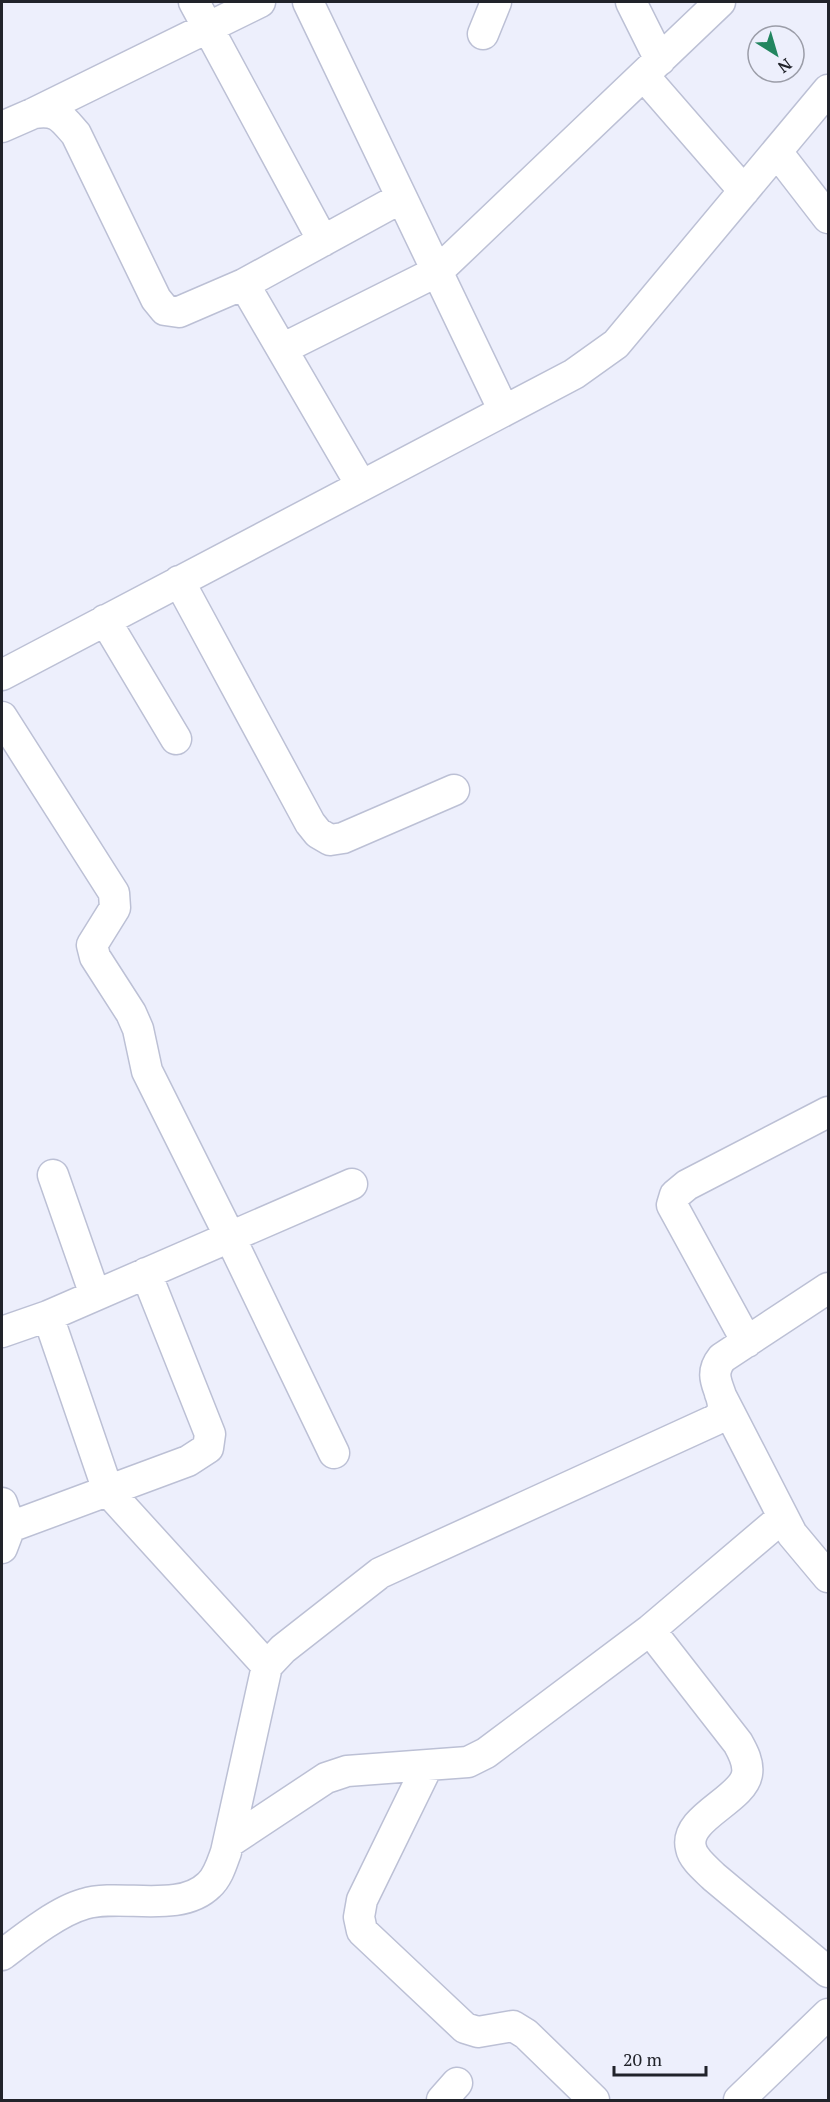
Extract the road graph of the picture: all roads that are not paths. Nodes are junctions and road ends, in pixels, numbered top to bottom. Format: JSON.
{"nodes":[{"id":1,"x":260,"y":2,"type":"edge"},
{"id":2,"x":308,"y":2,"type":"edge"},
{"id":3,"x":496,"y":2,"type":"edge"},
{"id":4,"x":631,"y":2,"type":"edge"},
{"id":5,"x":720,"y":2,"type":"edge"},
{"id":6,"x":201,"y":14,"type":"edge"},
{"id":7,"x":483,"y":34,"type":"dead end"},
{"id":8,"x":652,"y":68,"type":"junction"},
{"id":9,"x":828,"y":90,"type":"edge"},
{"id":10,"x":34,"y":113,"type":"junction"},
{"id":11,"x":2,"y":127,"type":"edge"},
{"id":12,"x":777,"y":152,"type":"junction"},
{"id":13,"x":744,"y":191,"type":"junction"},
{"id":14,"x":401,"y":198,"type":"junction"},
{"id":15,"x":828,"y":218,"type":"edge"},
{"id":16,"x":323,"y":241,"type":"junction"},
{"id":17,"x":438,"y":271,"type":"junction"},
{"id":18,"x":244,"y":284,"type":"junction"},
{"id":19,"x":282,"y":349,"type":"junction"},
{"id":20,"x":504,"y":411,"type":"junction"},
{"id":21,"x":361,"y":485,"type":"junction"},
{"id":22,"x":179,"y":581,"type":"junction"},
{"id":23,"x":105,"y":620,"type":"junction"},
{"id":24,"x":2,"y":675,"type":"edge"},
{"id":25,"x":2,"y":717,"type":"edge"},
{"id":26,"x":176,"y":739,"type":"dead end"},
{"id":27,"x":454,"y":790,"type":"dead end"},
{"id":28,"x":828,"y":1112,"type":"edge"},
{"id":29,"x":53,"y":1175,"type":"dead end"},
{"id":30,"x":352,"y":1184,"type":"dead end"},
{"id":31,"x":230,"y":1237,"type":"junction"},
{"id":32,"x":146,"y":1273,"type":"junction"},
{"id":33,"x":828,"y":1288,"type":"edge"},
{"id":34,"x":95,"y":1295,"type":"junction"},
{"id":35,"x":48,"y":1316,"type":"junction"},
{"id":36,"x":2,"y":1332,"type":"edge"},
{"id":37,"x":747,"y":1342,"type":"junction"},
{"id":38,"x":720,"y":1394,"type":"junction"},
{"id":39,"x":334,"y":1453,"type":"dead end"},
{"id":40,"x":108,"y":1491,"type":"junction"},
{"id":41,"x":783,"y":1517,"type":"junction"},
{"id":42,"x":4,"y":1526,"type":"edge"},
{"id":43,"x":828,"y":1577,"type":"edge"},
{"id":44,"x":650,"y":1630,"type":"junction"},
{"id":45,"x":267,"y":1666,"type":"junction"},
{"id":46,"x":428,"y":1765,"type":"junction"},
{"id":47,"x":228,"y":1843,"type":"junction"},
{"id":48,"x":2,"y":1955,"type":"edge"},
{"id":49,"x":828,"y":1972,"type":"edge"},
{"id":50,"x":828,"y":2014,"type":"edge"},
{"id":51,"x":594,"y":2100,"type":"edge"},
{"id":52,"x":739,"y":2100,"type":"edge"}],
"edges":[{"from":1,"to":6,"type":"street"},
{"from":2,"to":14,"type":"street"},
{"from":3,"to":7,"type":"street"},
{"from":4,"to":8,"type":"street"},
{"from":5,"to":8,"type":"street"},
{"from":6,"to":10,"type":"street"},
{"from":6,"to":16,"type":"street"},
{"from":8,"to":13,"type":"street"},
{"from":8,"to":17,"type":"street"},
{"from":9,"to":12,"type":"street"},
{"from":10,"to":11,"type":"street"},
{"from":10,"to":18,"type":"street"},
{"from":12,"to":13,"type":"street"},
{"from":12,"to":15,"type":"street"},
{"from":13,"to":20,"type":"street"},
{"from":14,"to":16,"type":"street"},
{"from":14,"to":17,"type":"street"},
{"from":16,"to":18,"type":"street"},
{"from":17,"to":19,"type":"street"},
{"from":17,"to":20,"type":"street"},
{"from":18,"to":19,"type":"street"},
{"from":19,"to":21,"type":"street"},
{"from":20,"to":21,"type":"street"},
{"from":21,"to":22,"type":"street"},
{"from":22,"to":23,"type":"street"},
{"from":22,"to":27,"type":"street"},
{"from":23,"to":24,"type":"street"},
{"from":23,"to":26,"type":"street"},
{"from":25,"to":31,"type":"street"},
{"from":28,"to":37,"type":"street"},
{"from":29,"to":34,"type":"street"},
{"from":30,"to":31,"type":"street"},
{"from":31,"to":32,"type":"street"},
{"from":31,"to":39,"type":"street"},
{"from":32,"to":34,"type":"street"},
{"from":32,"to":40,"type":"street"},
{"from":33,"to":37,"type":"street"},
{"from":34,"to":35,"type":"street"},
{"from":35,"to":36,"type":"street"},
{"from":35,"to":40,"type":"street"},
{"from":37,"to":38,"type":"street"},
{"from":38,"to":41,"type":"street"},
{"from":38,"to":45,"type":"street"},
{"from":40,"to":42,"type":"street"},
{"from":40,"to":45,"type":"street"},
{"from":41,"to":43,"type":"street"},
{"from":41,"to":44,"type":"street"},
{"from":44,"to":46,"type":"street"},
{"from":44,"to":49,"type":"street"},
{"from":45,"to":47,"type":"street"},
{"from":46,"to":47,"type":"street"},
{"from":46,"to":51,"type":"street"},
{"from":47,"to":48,"type":"street"},
{"from":50,"to":52,"type":"street"}]}
